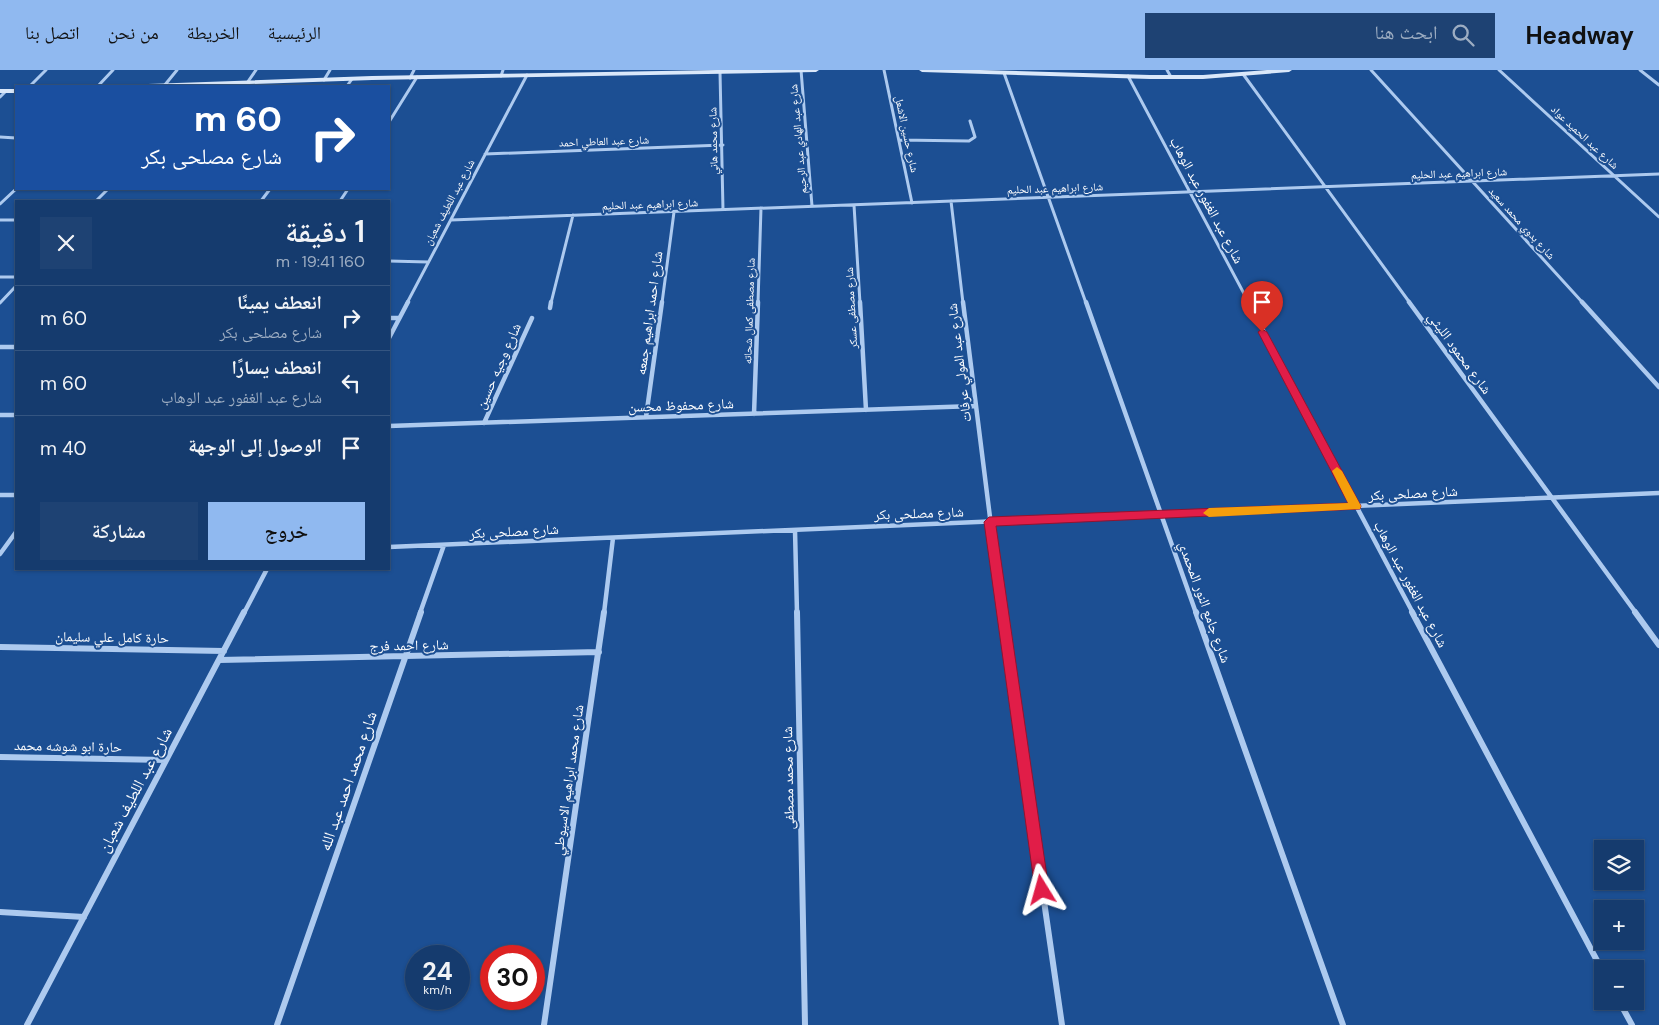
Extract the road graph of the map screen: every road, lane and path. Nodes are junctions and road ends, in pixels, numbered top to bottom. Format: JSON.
{"nodes":[{"id":1,"x":46,"y":70,"type":"edge"},
{"id":2,"x":113,"y":70,"type":"edge"},
{"id":3,"x":177,"y":70,"type":"edge"},
{"id":4,"x":256,"y":70,"type":"edge"},
{"id":5,"x":330,"y":70,"type":"edge"},
{"id":6,"x":414,"y":70,"type":"edge"},
{"id":7,"x":777,"y":70,"type":"edge"},
{"id":8,"x":801,"y":70,"type":"edge"},
{"id":9,"x":816,"y":70,"type":"edge"},
{"id":10,"x":884,"y":70,"type":"edge"},
{"id":11,"x":922,"y":70,"type":"edge"},
{"id":12,"x":1167,"y":70,"type":"edge"},
{"id":13,"x":1289,"y":70,"type":"edge"},
{"id":14,"x":1371,"y":70,"type":"edge"},
{"id":15,"x":1499,"y":70,"type":"edge"},
{"id":16,"x":1640,"y":70,"type":"edge"},
{"id":17,"x":960,"y":71,"type":"edge"},
{"id":18,"x":1252,"y":71,"type":"edge"},
{"id":19,"x":589,"y":72,"type":"edge"},
{"id":20,"x":720,"y":72,"type":"junction"},
{"id":21,"x":1024,"y":72,"type":"edge"},
{"id":22,"x":502,"y":73,"type":"edge"},
{"id":23,"x":1004,"y":73,"type":"junction"},
{"id":24,"x":1098,"y":73,"type":"edge"},
{"id":25,"x":1243,"y":74,"type":"junction"},
{"id":26,"x":527,"y":75,"type":"junction"},
{"id":27,"x":1128,"y":76,"type":"junction"},
{"id":28,"x":1171,"y":77,"type":"junction"},
{"id":29,"x":413,"y":78,"type":"junction"},
{"id":30,"x":352,"y":79,"type":"junction"},
{"id":31,"x":324,"y":80,"type":"junction"},
{"id":32,"x":247,"y":83,"type":"junction"},
{"id":33,"x":31,"y":85,"type":"edge"},
{"id":34,"x":99,"y":85,"type":"edge"},
{"id":35,"x":165,"y":85,"type":"edge"},
{"id":36,"x":205,"y":85,"type":"edge"},
{"id":37,"x":348,"y":85,"type":"edge"},
{"id":38,"x":1659,"y":85,"type":"edge"},
{"id":39,"x":3,"y":91,"type":"edge"},
{"id":40,"x":0,"y":97,"type":"edge"},
{"id":41,"x":390,"y":120,"type":"edge"},
{"id":42,"x":970,"y":121,"type":"dead end"},
{"id":43,"x":0,"y":137,"type":"edge"},
{"id":44,"x":15,"y":138,"type":"edge"},
{"id":45,"x":899,"y":140,"type":"junction"},
{"id":46,"x":723,"y":145,"type":"junction"},
{"id":47,"x":485,"y":154,"type":"junction"},
{"id":48,"x":1659,"y":174,"type":"edge"},
{"id":49,"x":1614,"y":176,"type":"junction"},
{"id":50,"x":1472,"y":181,"type":"junction"},
{"id":51,"x":1326,"y":187,"type":"junction"},
{"id":52,"x":15,"y":190,"type":"edge"},
{"id":53,"x":107,"y":190,"type":"edge"},
{"id":54,"x":1188,"y":192,"type":"junction"},
{"id":55,"x":1049,"y":197,"type":"junction"},
{"id":56,"x":97,"y":200,"type":"edge"},
{"id":57,"x":951,"y":201,"type":"junction"},
{"id":58,"x":912,"y":202,"type":"junction"},
{"id":59,"x":0,"y":204,"type":"edge"},
{"id":60,"x":854,"y":205,"type":"junction"},
{"id":61,"x":812,"y":206,"type":"junction"},
{"id":62,"x":760,"y":208,"type":"junction"},
{"id":63,"x":723,"y":210,"type":"junction"},
{"id":64,"x":674,"y":212,"type":"junction"},
{"id":65,"x":573,"y":215,"type":"junction"},
{"id":66,"x":1659,"y":217,"type":"edge"},
{"id":67,"x":0,"y":220,"type":"edge"},
{"id":68,"x":15,"y":220,"type":"edge"},
{"id":69,"x":451,"y":220,"type":"junction"},
{"id":70,"x":390,"y":261,"type":"edge"},
{"id":71,"x":428,"y":262,"type":"junction"},
{"id":72,"x":0,"y":277,"type":"edge"},
{"id":73,"x":15,"y":277,"type":"edge"},
{"id":74,"x":15,"y":287,"type":"edge"},
{"id":75,"x":0,"y":303,"type":"edge"},
{"id":76,"x":550,"y":308,"type":"dead end"},
{"id":77,"x":390,"y":318,"type":"edge"},
{"id":78,"x":399,"y":318,"type":"junction"},
{"id":79,"x":532,"y":318,"type":"dead end"},
{"id":80,"x":390,"y":336,"type":"edge"},
{"id":81,"x":0,"y":347,"type":"edge"},
{"id":82,"x":15,"y":347,"type":"edge"},
{"id":83,"x":1659,"y":387,"type":"edge"},
{"id":84,"x":975,"y":406,"type":"junction"},
{"id":85,"x":866,"y":410,"type":"junction"},
{"id":86,"x":754,"y":414,"type":"junction"},
{"id":87,"x":0,"y":415,"type":"edge"},
{"id":88,"x":15,"y":415,"type":"edge"},
{"id":89,"x":646,"y":418,"type":"junction"},
{"id":90,"x":484,"y":423,"type":"junction"},
{"id":91,"x":390,"y":426,"type":"edge"},
{"id":92,"x":1659,"y":493,"type":"edge"},
{"id":93,"x":0,"y":494,"type":"edge"},
{"id":94,"x":15,"y":495,"type":"edge"},
{"id":95,"x":1552,"y":498,"type":"junction"},
{"id":96,"x":1356,"y":506,"type":"junction"},
{"id":97,"x":1162,"y":514,"type":"junction"},
{"id":98,"x":989,"y":522,"type":"junction"},
{"id":99,"x":795,"y":530,"type":"junction"},
{"id":100,"x":612,"y":538,"type":"junction"},
{"id":101,"x":14,"y":539,"type":"edge"},
{"id":102,"x":444,"y":545,"type":"junction"},
{"id":103,"x":390,"y":547,"type":"edge"},
{"id":104,"x":0,"y":554,"type":"edge"},
{"id":105,"x":267,"y":570,"type":"edge"},
{"id":106,"x":1659,"y":645,"type":"edge"},
{"id":107,"x":0,"y":646,"type":"edge"},
{"id":108,"x":224,"y":651,"type":"junction"},
{"id":109,"x":599,"y":652,"type":"junction"},
{"id":110,"x":407,"y":656,"type":"junction"},
{"id":111,"x":219,"y":660,"type":"junction"},
{"id":112,"x":0,"y":757,"type":"edge"},
{"id":113,"x":166,"y":760,"type":"junction"},
{"id":114,"x":0,"y":912,"type":"edge"},
{"id":115,"x":84,"y":917,"type":"junction"},
{"id":116,"x":1597,"y":960,"type":"edge"},
{"id":117,"x":1624,"y":1010,"type":"edge"},
{"id":118,"x":27,"y":1025,"type":"edge"},
{"id":119,"x":277,"y":1025,"type":"edge"},
{"id":120,"x":544,"y":1025,"type":"edge"},
{"id":121,"x":805,"y":1025,"type":"edge"},
{"id":122,"x":1062,"y":1025,"type":"edge"},
{"id":123,"x":1343,"y":1025,"type":"edge"},
{"id":124,"x":1632,"y":1025,"type":"edge"}],
"edges":[{"from":1,"to":33,"type":"street"},
{"from":2,"to":34,"type":"street"},
{"from":3,"to":35,"type":"street"},
{"from":4,"to":32,"type":"street"},
{"from":5,"to":31,"type":"street"},
{"from":6,"to":29,"type":"street"},
{"from":7,"to":8,"type":"street"},
{"from":7,"to":20,"type":"street"},
{"from":8,"to":9,"type":"street"},
{"from":8,"to":61,"type":"street","name":"شارع عبد الهادي عبد الرحيم"},
{"from":10,"to":45,"type":"street","name":"شارع حسين الاشعل"},
{"from":11,"to":17,"type":"street"},
{"from":12,"to":28,"type":"street"},
{"from":13,"to":18,"type":"street"},
{"from":14,"to":50,"type":"street","name":"شارع بدوي محمد سعيد"},
{"from":15,"to":49,"type":"street","name":"شارع عبد الحميد عواد"},
{"from":16,"to":38,"type":"street"},
{"from":17,"to":23,"type":"street"},
{"from":18,"to":25,"type":"street"},
{"from":19,"to":20,"type":"street"},
{"from":19,"to":26,"type":"street"},
{"from":20,"to":46,"type":"street","name":"شارع محمد هاني"},
{"from":21,"to":23,"type":"street"},
{"from":21,"to":24,"type":"street"},
{"from":22,"to":26,"type":"street"},
{"from":22,"to":29,"type":"street"},
{"from":23,"to":55,"type":"street","name":"شارع جامع النور المحمدي"},
{"from":24,"to":27,"type":"street"},
{"from":25,"to":28,"type":"street"},
{"from":25,"to":51,"type":"street","name":"شارع محمود الليثي"},
{"from":26,"to":47,"type":"street","name":"شارع عبد اللطيف شعبان"},
{"from":27,"to":28,"type":"street"},
{"from":27,"to":54,"type":"street","name":"شارع عبد الغفور عبد الوهاب"},
{"from":29,"to":30,"type":"street"},
{"from":29,"to":41,"type":"street"},
{"from":30,"to":31,"type":"street"},
{"from":30,"to":37,"type":"street"},
{"from":31,"to":32,"type":"street"},
{"from":32,"to":36,"type":"street"},
{"from":39,"to":40,"type":"street"},
{"from":42,"to":45,"type":"street"},
{"from":43,"to":44,"type":"street"},
{"from":45,"to":58,"type":"street","name":"شارع حسين الاشعل"},
{"from":46,"to":47,"type":"street","name":"شارع عبد العاطي احمد"},
{"from":46,"to":63,"type":"street","name":"شارع محمد هاني"},
{"from":47,"to":69,"type":"street","name":"شارع عبد اللطيف شعبان"},
{"from":48,"to":49,"type":"street","name":"شارع ابراهيم عبد الحليم"},
{"from":49,"to":50,"type":"street","name":"شارع ابراهيم عبد الحليم"},
{"from":49,"to":66,"type":"street","name":"شارع عبد الحميد عواد"},
{"from":50,"to":51,"type":"street","name":"شارع ابراهيم عبد الحليم"},
{"from":50,"to":83,"type":"street","name":"شارع بدوي محمد سعيد"},
{"from":51,"to":54,"type":"street","name":"شارع ابراهيم عبد الحليم"},
{"from":51,"to":95,"type":"street","name":"شارع محمود الليثي"},
{"from":52,"to":59,"type":"street"},
{"from":53,"to":56,"type":"street"},
{"from":54,"to":55,"type":"street","name":"شارع ابراهيم عبد الحليم"},
{"from":54,"to":96,"type":"street","name":"شارع عبد الغفور عبد الوهاب"},
{"from":55,"to":57,"type":"street","name":"شارع ابراهيم عبد الحليم"},
{"from":55,"to":97,"type":"street","name":"شارع جامع النور المحمدي"},
{"from":57,"to":58,"type":"street","name":"شارع ابراهيم عبد الحليم"},
{"from":57,"to":84,"type":"street","name":"شارع عبد المولي عرفات"},
{"from":58,"to":60,"type":"street","name":"شارع ابراهيم عبد الحليم"},
{"from":60,"to":61,"type":"street","name":"شارع ابراهيم عبد الحليم"},
{"from":60,"to":85,"type":"street","name":"شارع مصطفى عسكر"},
{"from":61,"to":62,"type":"street","name":"شارع ابراهيم عبد الحليم"},
{"from":62,"to":63,"type":"street","name":"شارع ابراهيم عبد الحليم"},
{"from":62,"to":86,"type":"street","name":"شارع مصطفى كمال شحاته"},
{"from":63,"to":64,"type":"street","name":"شارع ابراهيم عبد الحليم"},
{"from":64,"to":65,"type":"street","name":"شارع ابراهيم عبد الحليم"},
{"from":64,"to":89,"type":"street","name":"شارع احمد ابراهيم جمعه"},
{"from":65,"to":69,"type":"street","name":"شارع ابراهيم عبد الحليم"},
{"from":65,"to":76,"type":"street"},
{"from":67,"to":68,"type":"street"},
{"from":69,"to":71,"type":"street","name":"شارع عبد اللطيف شعبان"},
{"from":70,"to":71,"type":"street"},
{"from":71,"to":78,"type":"street","name":"شارع عبد اللطيف شعبان"},
{"from":72,"to":73,"type":"street"},
{"from":74,"to":75,"type":"street"},
{"from":77,"to":78,"type":"street"},
{"from":78,"to":80,"type":"street","name":"شارع عبد اللطيف شعبان"},
{"from":79,"to":90,"type":"street","name":"شارع وجيه حسين"},
{"from":81,"to":82,"type":"street"},
{"from":84,"to":85,"type":"street","name":"شارع محفوظ محسن"},
{"from":84,"to":98,"type":"street","name":"شارع عبد المولي عرفات"},
{"from":85,"to":86,"type":"street","name":"شارع محفوظ محسن"},
{"from":86,"to":89,"type":"street","name":"شارع محفوظ محسن"},
{"from":87,"to":88,"type":"street"},
{"from":89,"to":90,"type":"street","name":"شارع محفوظ محسن"},
{"from":90,"to":91,"type":"street","name":"شارع محفوظ محسن"},
{"from":92,"to":95,"type":"street","name":"شارع مصلحى بكر"},
{"from":93,"to":94,"type":"street"},
{"from":95,"to":96,"type":"street","name":"شارع مصلحى بكر"},
{"from":95,"to":106,"type":"street","name":"شارع محمود الليثي"},
{"from":96,"to":97,"type":"street","name":"شارع مصلحى بكر"},
{"from":96,"to":116,"type":"street","name":"شارع عبد الغفور عبد الوهاب"},
{"from":97,"to":98,"type":"street","name":"شارع مصلحى بكر"},
{"from":97,"to":123,"type":"street","name":"شارع جامع النور المحمدي"},
{"from":98,"to":99,"type":"street","name":"شارع مصلحى بكر"},
{"from":98,"to":122,"type":"street","name":"شارع عبد المولي عرفات"},
{"from":99,"to":100,"type":"street","name":"شارع مصلحى بكر"},
{"from":99,"to":121,"type":"street","name":"شارع محمد مصطفى"},
{"from":100,"to":102,"type":"street","name":"شارع مصلحى بكر"},
{"from":100,"to":109,"type":"street","name":"شارع محمد ابراهيم الاسيوطي"},
{"from":101,"to":104,"type":"street"},
{"from":102,"to":103,"type":"street","name":"شارع مصلحى بكر"},
{"from":102,"to":110,"type":"street","name":"شارع محمد احمد عبد الله"},
{"from":105,"to":108,"type":"street","name":"شارع عبد اللطيف شعبان"},
{"from":107,"to":108,"type":"street","name":"حارة كامل علي سليمان"},
{"from":108,"to":111,"type":"street","name":"شارع عبد اللطيف شعبان"},
{"from":109,"to":110,"type":"street","name":"شارع احمد فرج"},
{"from":109,"to":120,"type":"street","name":"شارع محمد ابراهيم الاسيوطي"},
{"from":110,"to":111,"type":"street","name":"شارع احمد فرج"},
{"from":110,"to":119,"type":"street","name":"شارع محمد احمد عبد الله"},
{"from":111,"to":113,"type":"street","name":"شارع عبد اللطيف شعبان"},
{"from":112,"to":113,"type":"street","name":"حارة ابو شوشه محمد"},
{"from":113,"to":115,"type":"street","name":"شارع عبد اللطيف شعبان"},
{"from":114,"to":115,"type":"street"},
{"from":115,"to":118,"type":"street","name":"شارع عبد اللطيف شعبان"},
{"from":117,"to":124,"type":"street"}]}
